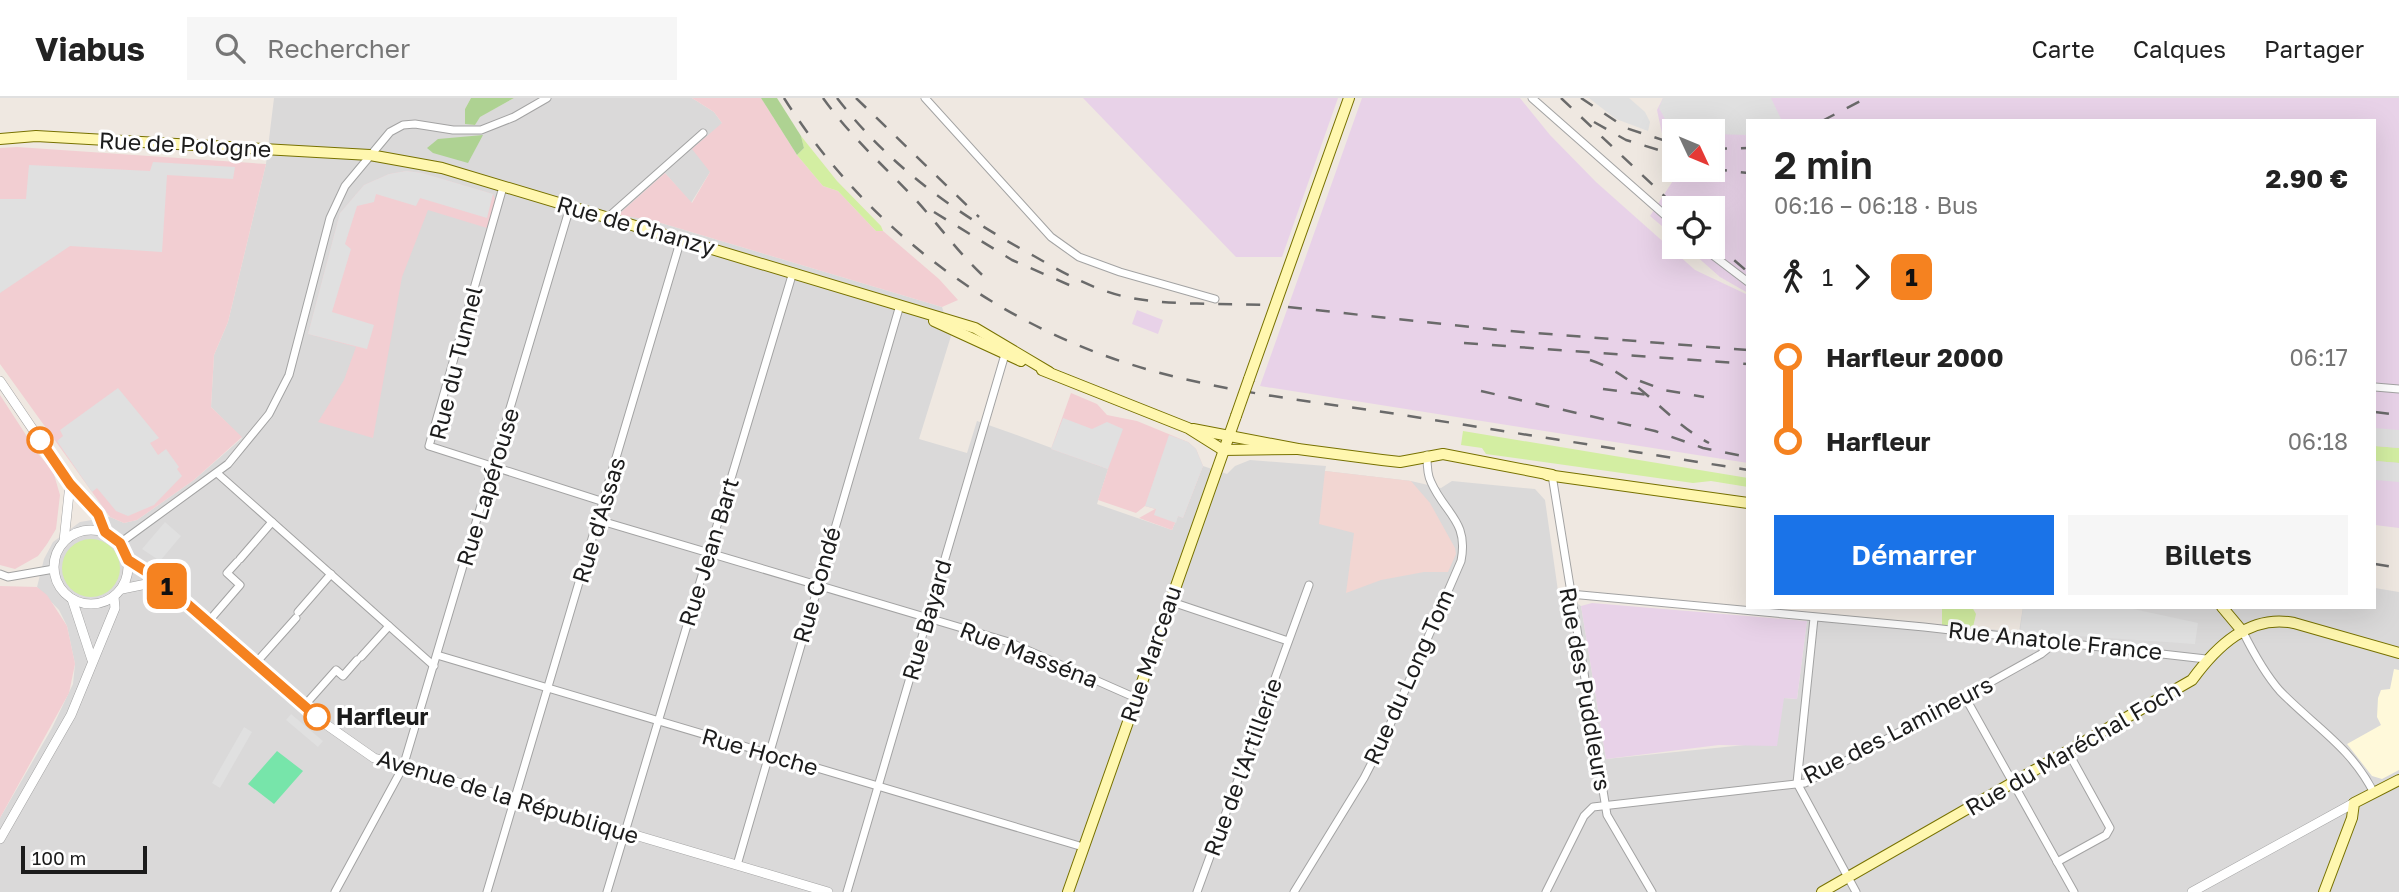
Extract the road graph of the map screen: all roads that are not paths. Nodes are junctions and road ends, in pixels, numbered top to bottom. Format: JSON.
{"nodes":[{"id":1,"x":547,"y":98,"type":"edge"},
{"id":2,"x":925,"y":98,"type":"edge"},
{"id":3,"x":1349,"y":98,"type":"edge"},
{"id":4,"x":1532,"y":98,"type":"edge"},
{"id":5,"x":703,"y":133,"type":"dead end"},
{"id":6,"x":0,"y":139,"type":"edge"},
{"id":7,"x":370,"y":155,"type":"junction"},
{"id":8,"x":503,"y":187,"type":"junction"},
{"id":9,"x":570,"y":208,"type":"junction"},
{"id":10,"x":1662,"y":213,"type":"edge"},
{"id":11,"x":607,"y":218,"type":"junction"},
{"id":12,"x":681,"y":239,"type":"junction"},
{"id":13,"x":1718,"y":259,"type":"edge"},
{"id":14,"x":793,"y":272,"type":"junction"},
{"id":15,"x":1746,"y":280,"type":"edge"},
{"id":16,"x":1215,"y":299,"type":"dead end"},
{"id":17,"x":900,"y":305,"type":"junction"},
{"id":18,"x":1006,"y":351,"type":"junction"},
{"id":19,"x":0,"y":381,"type":"edge"},
{"id":20,"x":2376,"y":387,"type":"edge"},
{"id":21,"x":2399,"y":389,"type":"edge"},
{"id":22,"x":1188,"y":429,"type":"junction"},
{"id":23,"x":1228,"y":435,"type":"junction"},
{"id":24,"x":1298,"y":449,"type":"junction"},
{"id":25,"x":1223,"y":450,"type":"junction"},
{"id":26,"x":1426,"y":454,"type":"junction"},
{"id":27,"x":494,"y":468,"type":"junction"},
{"id":28,"x":217,"y":472,"type":"junction"},
{"id":29,"x":1552,"y":475,"type":"junction"},
{"id":30,"x":70,"y":484,"type":"junction"},
{"id":31,"x":604,"y":502,"type":"junction"},
{"id":32,"x":1746,"y":503,"type":"edge"},
{"id":33,"x":598,"y":520,"type":"junction"},
{"id":34,"x":272,"y":522,"type":"junction"},
{"id":35,"x":105,"y":532,"type":"junction"},
{"id":36,"x":64,"y":541,"type":"junction"},
{"id":37,"x":120,"y":543,"type":"junction"},
{"id":38,"x":708,"y":553,"type":"junction"},
{"id":39,"x":128,"y":560,"type":"junction"},
{"id":40,"x":54,"y":569,"type":"junction"},
{"id":41,"x":0,"y":574,"type":"edge"},
{"id":42,"x":331,"y":575,"type":"junction"},
{"id":43,"x":161,"y":581,"type":"junction"},
{"id":44,"x":817,"y":584,"type":"junction"},
{"id":45,"x":1309,"y":585,"type":"dead end"},
{"id":46,"x":122,"y":589,"type":"junction"},
{"id":47,"x":1570,"y":594,"type":"junction"},
{"id":48,"x":114,"y":597,"type":"junction"},
{"id":49,"x":72,"y":599,"type":"junction"},
{"id":50,"x":1168,"y":601,"type":"junction"},
{"id":51,"x":2224,"y":609,"type":"edge"},
{"id":52,"x":928,"y":618,"type":"junction"},
{"id":53,"x":1814,"y":618,"type":"junction"},
{"id":54,"x":208,"y":622,"type":"junction"},
{"id":55,"x":389,"y":626,"type":"junction"},
{"id":56,"x":2243,"y":632,"type":"junction"},
{"id":57,"x":1287,"y":641,"type":"junction"},
{"id":58,"x":2056,"y":642,"type":"junction"},
{"id":59,"x":2399,"y":653,"type":"edge"},
{"id":60,"x":437,"y":655,"type":"junction"},
{"id":61,"x":2206,"y":659,"type":"junction"},
{"id":62,"x":92,"y":660,"type":"junction"},
{"id":63,"x":256,"y":664,"type":"junction"},
{"id":64,"x":434,"y":666,"type":"junction"},
{"id":65,"x":548,"y":690,"type":"junction"},
{"id":66,"x":1965,"y":696,"type":"junction"},
{"id":67,"x":1136,"y":698,"type":"junction"},
{"id":68,"x":304,"y":706,"type":"junction"},
{"id":69,"x":658,"y":721,"type":"junction"},
{"id":70,"x":2068,"y":752,"type":"junction"},
{"id":71,"x":768,"y":754,"type":"junction"},
{"id":72,"x":403,"y":767,"type":"junction"},
{"id":73,"x":2399,"y":780,"type":"edge"},
{"id":74,"x":1797,"y":783,"type":"junction"},
{"id":75,"x":2014,"y":783,"type":"junction"},
{"id":76,"x":878,"y":786,"type":"junction"},
{"id":77,"x":2374,"y":793,"type":"junction"},
{"id":78,"x":516,"y":800,"type":"junction"},
{"id":79,"x":2354,"y":803,"type":"junction"},
{"id":80,"x":1605,"y":805,"type":"junction"},
{"id":81,"x":624,"y":832,"type":"junction"},
{"id":82,"x":0,"y":839,"type":"edge"},
{"id":83,"x":1083,"y":847,"type":"junction"},
{"id":84,"x":2057,"y":862,"type":"junction"},
{"id":85,"x":737,"y":865,"type":"junction"},
{"id":86,"x":1848,"y":878,"type":"junction"},
{"id":87,"x":335,"y":892,"type":"edge"},
{"id":88,"x":487,"y":892,"type":"edge"},
{"id":89,"x":607,"y":892,"type":"edge"},
{"id":90,"x":828,"y":892,"type":"edge"},
{"id":91,"x":847,"y":892,"type":"edge"},
{"id":92,"x":1068,"y":892,"type":"edge"},
{"id":93,"x":1197,"y":892,"type":"edge"},
{"id":94,"x":1294,"y":892,"type":"edge"},
{"id":95,"x":1546,"y":892,"type":"edge"},
{"id":96,"x":1652,"y":892,"type":"edge"},
{"id":97,"x":1822,"y":892,"type":"edge"},
{"id":98,"x":1856,"y":892,"type":"edge"},
{"id":99,"x":2074,"y":892,"type":"edge"},
{"id":100,"x":2192,"y":892,"type":"edge"},
{"id":101,"x":2324,"y":892,"type":"edge"}],
"edges":[{"from":1,"to":7,"type":"street"},
{"from":2,"to":16,"type":"street"},
{"from":3,"to":23,"type":"main road","name":"Rue Marceau","bridge":true},
{"from":4,"to":10,"type":"street"},
{"from":5,"to":11,"type":"street"},
{"from":6,"to":7,"type":"main road","name":"Rue de Pologne"},
{"from":7,"to":8,"type":"main road","name":"Rue de Chanzy"},
{"from":7,"to":28,"type":"street"},
{"from":8,"to":9,"type":"main road","name":"Rue de Chanzy"},
{"from":8,"to":27,"type":"street","name":"Rue du Tunnel"},
{"from":9,"to":11,"type":"main road","name":"Rue de Chanzy"},
{"from":9,"to":27,"type":"street","name":"Rue Lapérouse"},
{"from":11,"to":12,"type":"main road","name":"Rue de Chanzy"},
{"from":12,"to":14,"type":"main road","name":"Rue de Chanzy"},
{"from":12,"to":31,"type":"street","name":"Rue d'Assas"},
{"from":13,"to":15,"type":"street"},
{"from":14,"to":17,"type":"main road","name":"Rue de Chanzy"},
{"from":14,"to":38,"type":"street","name":"Rue Jean Bart"},
{"from":17,"to":18,"type":"main road","name":"Rue de Chanzy"},
{"from":17,"to":44,"type":"street","name":"Rue Condé"},
{"from":18,"to":22,"type":"main road","name":"Rue de Chanzy"},
{"from":18,"to":52,"type":"street","name":"Rue Bayard"},
{"from":19,"to":30,"type":"street"},
{"from":20,"to":21,"type":"street"},
{"from":22,"to":23,"type":"main road","name":"Rue de Chanzy"},
{"from":22,"to":25,"type":"main road","name":"Rue de Chanzy"},
{"from":23,"to":24,"type":"main road","name":"Rue de Chanzy"},
{"from":23,"to":25,"type":"main road","name":"Rue Marceau"},
{"from":24,"to":25,"type":"main road"},
{"from":24,"to":26,"type":"main road"},
{"from":25,"to":50,"type":"main road","name":"Rue Marceau"},
{"from":26,"to":29,"type":"main road"},
{"from":26,"to":94,"type":"street","name":"Rue du Long Tom"},
{"from":27,"to":31,"type":"street","name":"Rue du Tunnel"},
{"from":27,"to":60,"type":"street","name":"Rue Lapérouse"},
{"from":28,"to":34,"type":"street"},
{"from":28,"to":37,"type":"street"},
{"from":29,"to":32,"type":"main road"},
{"from":29,"to":47,"type":"street","name":"Rue des Puddleurs"},
{"from":30,"to":35,"type":"street"},
{"from":30,"to":36,"type":"street"},
{"from":31,"to":33,"type":"street","name":"Rue d'Assas"},
{"from":33,"to":38,"type":"street","name":"Rue Masséna"},
{"from":33,"to":65,"type":"street","name":"Rue d'Assas"},
{"from":34,"to":42,"type":"street"},
{"from":34,"to":54,"type":"street"},
{"from":35,"to":36,"type":"street"},
{"from":35,"to":37,"type":"street"},
{"from":36,"to":40,"type":"street"},
{"from":37,"to":39,"type":"street"},
{"from":38,"to":44,"type":"street","name":"Rue Masséna"},
{"from":38,"to":69,"type":"street","name":"Rue Jean Bart"},
{"from":39,"to":43,"type":"street","name":"Avenue de la République"},
{"from":39,"to":46,"type":"street"},
{"from":40,"to":41,"type":"street"},
{"from":40,"to":49,"type":"street"},
{"from":42,"to":55,"type":"street"},
{"from":42,"to":63,"type":"street"},
{"from":43,"to":46,"type":"street"},
{"from":43,"to":54,"type":"street","name":"Avenue de la République"},
{"from":44,"to":52,"type":"street","name":"Rue Masséna"},
{"from":44,"to":71,"type":"street","name":"Rue Condé"},
{"from":45,"to":57,"type":"street","name":"Rue de l'Artillerie"},
{"from":46,"to":48,"type":"street"},
{"from":47,"to":53,"type":"street","name":"Rue Anatole France"},
{"from":47,"to":80,"type":"street","name":"Rue des Puddleurs"},
{"from":48,"to":49,"type":"street"},
{"from":48,"to":62,"type":"street"},
{"from":49,"to":62,"type":"street"},
{"from":50,"to":57,"type":"street"},
{"from":50,"to":67,"type":"main road","name":"Rue Marceau"},
{"from":51,"to":56,"type":"main road"},
{"from":52,"to":67,"type":"street","name":"Rue Masséna"},
{"from":52,"to":76,"type":"street","name":"Rue Bayard"},
{"from":53,"to":58,"type":"street","name":"Rue Anatole France"},
{"from":53,"to":74,"type":"street"},
{"from":54,"to":63,"type":"street","name":"Avenue de la République"},
{"from":55,"to":64,"type":"street"},
{"from":55,"to":68,"type":"street"},
{"from":56,"to":59,"type":"main road","name":"Rue du Maréchal Foch"},
{"from":56,"to":61,"type":"main road","name":"Rue du Maréchal Foch"},
{"from":56,"to":77,"type":"street"},
{"from":57,"to":93,"type":"street","name":"Rue de l'Artillerie"},
{"from":58,"to":61,"type":"street","name":"Rue Anatole France"},
{"from":58,"to":66,"type":"street","name":"Rue des Lamineurs"},
{"from":60,"to":64,"type":"street","name":"Rue Lapérouse"},
{"from":60,"to":65,"type":"street","name":"Rue Hoche"},
{"from":61,"to":70,"type":"main road","name":"Rue du Maréchal Foch"},
{"from":62,"to":82,"type":"street"},
{"from":63,"to":68,"type":"street","name":"Avenue de la République"},
{"from":64,"to":72,"type":"street","name":"Rue Lapérouse"},
{"from":65,"to":69,"type":"street","name":"Rue Hoche"},
{"from":65,"to":78,"type":"street","name":"Rue d'Assas"},
{"from":66,"to":74,"type":"street","name":"Rue des Lamineurs"},
{"from":66,"to":75,"type":"street"},
{"from":67,"to":83,"type":"main road","name":"Rue Marceau"},
{"from":68,"to":72,"type":"street","name":"Avenue de la République"},
{"from":69,"to":71,"type":"street","name":"Rue Hoche"},
{"from":69,"to":81,"type":"street","name":"Rue Jean Bart"},
{"from":70,"to":75,"type":"main road","name":"Rue du Maréchal Foch"},
{"from":70,"to":84,"type":"street"},
{"from":71,"to":76,"type":"street","name":"Rue Hoche"},
{"from":71,"to":85,"type":"street","name":"Rue Condé"},
{"from":72,"to":78,"type":"street","name":"Avenue de la République"},
{"from":72,"to":87,"type":"street","name":"Rue Lapérouse"},
{"from":73,"to":77,"type":"main road"},
{"from":74,"to":80,"type":"street","name":"Rue des Lamineurs"},
{"from":74,"to":86,"type":"street"},
{"from":75,"to":84,"type":"street"},
{"from":75,"to":86,"type":"main road","name":"Rue du Maréchal Foch"},
{"from":76,"to":83,"type":"street","name":"Rue Hoche"},
{"from":76,"to":91,"type":"street","name":"Rue Bayard"},
{"from":77,"to":79,"type":"main road"},
{"from":78,"to":81,"type":"street","name":"Avenue de la République"},
{"from":78,"to":88,"type":"street","name":"Rue d'Assas"},
{"from":79,"to":100,"type":"street"},
{"from":79,"to":101,"type":"main road"},
{"from":80,"to":95,"type":"street"},
{"from":80,"to":96,"type":"street","name":"Rue des Puddleurs"},
{"from":81,"to":85,"type":"street","name":"Avenue de la République"},
{"from":81,"to":89,"type":"street","name":"Rue Jean Bart"},
{"from":83,"to":92,"type":"main road","name":"Rue Marceau"},
{"from":84,"to":99,"type":"street"},
{"from":85,"to":90,"type":"street","name":"Avenue de la République"},
{"from":86,"to":97,"type":"main road","name":"Rue du Maréchal Foch"},
{"from":86,"to":98,"type":"street"}]}
